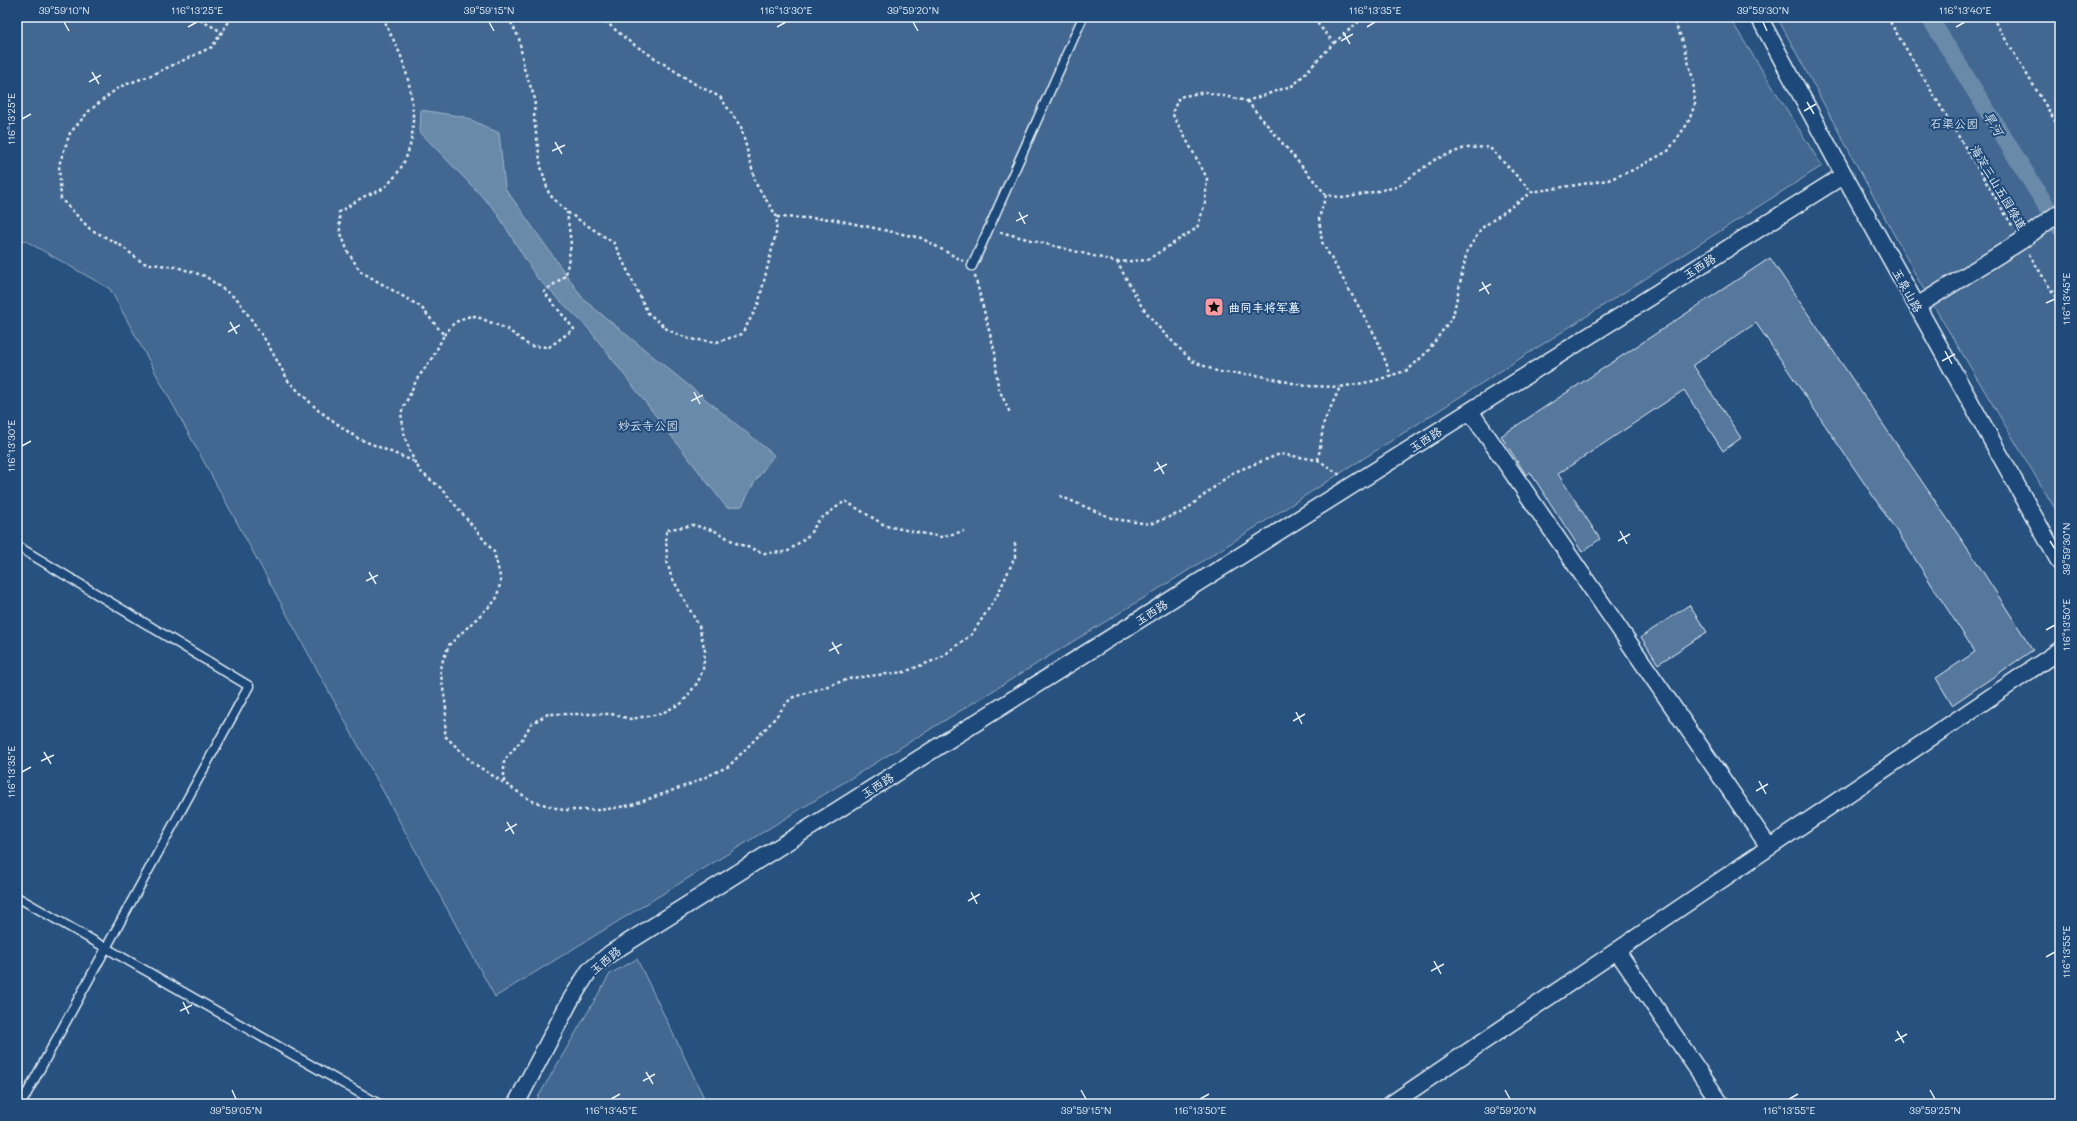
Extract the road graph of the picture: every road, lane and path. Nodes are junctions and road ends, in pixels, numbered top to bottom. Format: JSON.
{"nodes":[{"id":1,"x":196,"y":17,"type":"edge"},
{"id":2,"x":232,"y":17,"type":"edge"},
{"id":3,"x":383,"y":17,"type":"edge"},
{"id":4,"x":508,"y":17,"type":"edge"},
{"id":5,"x":600,"y":17,"type":"edge"},
{"id":6,"x":1083,"y":17,"type":"edge"},
{"id":7,"x":1312,"y":17,"type":"edge"},
{"id":8,"x":1364,"y":17,"type":"edge"},
{"id":9,"x":1672,"y":17,"type":"edge"},
{"id":10,"x":1759,"y":17,"type":"edge"},
{"id":11,"x":1887,"y":17,"type":"edge"},
{"id":12,"x":1992,"y":17,"type":"edge"},
{"id":13,"x":222,"y":32,"type":"junction"},
{"id":14,"x":1334,"y":43,"type":"junction"},
{"id":15,"x":1247,"y":102,"type":"junction"},
{"id":16,"x":2060,"y":129,"type":"edge"},
{"id":17,"x":1844,"y":175,"type":"junction"},
{"id":18,"x":1532,"y":192,"type":"junction"},
{"id":19,"x":1326,"y":195,"type":"junction"},
{"id":20,"x":567,"y":212,"type":"junction"},
{"id":21,"x":2060,"y":212,"type":"edge"},
{"id":22,"x":778,"y":218,"type":"junction"},
{"id":23,"x":988,"y":229,"type":"junction"},
{"id":24,"x":2021,"y":241,"type":"junction"},
{"id":25,"x":1117,"y":262,"type":"junction"},
{"id":26,"x":972,"y":266,"type":"junction"},
{"id":27,"x":2060,"y":304,"type":"edge"},
{"id":28,"x":1917,"y":306,"type":"junction"},
{"id":29,"x":444,"y":335,"type":"junction"},
{"id":30,"x":1391,"y":376,"type":"junction"},
{"id":31,"x":1340,"y":387,"type":"junction"},
{"id":32,"x":1470,"y":411,"type":"junction"},
{"id":33,"x":1010,"y":413,"type":"dead end"},
{"id":34,"x":1318,"y":460,"type":"junction"},
{"id":35,"x":414,"y":461,"type":"junction"},
{"id":36,"x":1354,"y":485,"type":"junction"},
{"id":37,"x":1060,"y":496,"type":"dead end"},
{"id":38,"x":964,"y":531,"type":"dead end"},
{"id":39,"x":1016,"y":542,"type":"dead end"},
{"id":40,"x":17,"y":546,"type":"edge"},
{"id":41,"x":2060,"y":563,"type":"edge"},
{"id":42,"x":2060,"y":650,"type":"edge"},
{"id":43,"x":504,"y":782,"type":"junction"},
{"id":44,"x":1769,"y":847,"type":"junction"},
{"id":45,"x":17,"y":897,"type":"edge"},
{"id":46,"x":105,"y":948,"type":"junction"},
{"id":47,"x":1617,"y":950,"type":"junction"},
{"id":48,"x":20,"y":1104,"type":"edge"},
{"id":49,"x":379,"y":1104,"type":"edge"},
{"id":50,"x":516,"y":1104,"type":"edge"},
{"id":51,"x":1391,"y":1104,"type":"edge"},
{"id":52,"x":1721,"y":1104,"type":"edge"}],
"edges":[{"from":1,"to":13,"type":"path"},
{"from":2,"to":13,"type":"path"},
{"from":3,"to":29,"type":"path"},
{"from":4,"to":20,"type":"path"},
{"from":5,"to":22,"type":"path"},
{"from":6,"to":23,"type":"lane"},
{"from":7,"to":14,"type":"path"},
{"from":8,"to":14,"type":"path"},
{"from":9,"to":18,"type":"path"},
{"from":10,"to":17,"type":"street","name":"玉泉山路"},
{"from":11,"to":24,"type":"path","name":"海淀三山五园绿道"},
{"from":12,"to":16,"type":"path"},
{"from":13,"to":35,"type":"path"},
{"from":14,"to":15,"type":"path"},
{"from":15,"to":19,"type":"path"},
{"from":15,"to":25,"type":"path"},
{"from":17,"to":28,"type":"street","name":"玉泉山路"},
{"from":17,"to":32,"type":"street","name":"玉西路"},
{"from":18,"to":19,"type":"path"},
{"from":18,"to":30,"type":"path"},
{"from":19,"to":30,"type":"path"},
{"from":20,"to":22,"type":"path"},
{"from":20,"to":29,"type":"path"},
{"from":21,"to":24,"type":"street"},
{"from":22,"to":26,"type":"path"},
{"from":23,"to":25,"type":"path"},
{"from":23,"to":26,"type":"lane"},
{"from":24,"to":27,"type":"path","name":"海淀三山五园绿道"},
{"from":24,"to":28,"type":"street"},
{"from":25,"to":31,"type":"path"},
{"from":26,"to":33,"type":"path"},
{"from":28,"to":41,"type":"street","name":"玉泉山路"},
{"from":29,"to":35,"type":"path"},
{"from":30,"to":31,"type":"path"},
{"from":31,"to":34,"type":"path"},
{"from":32,"to":36,"type":"street","name":"玉西路"},
{"from":32,"to":44,"type":"street"},
{"from":34,"to":36,"type":"path"},
{"from":34,"to":37,"type":"path"},
{"from":35,"to":43,"type":"path"},
{"from":36,"to":50,"type":"street","name":"玉西路"},
{"from":38,"to":43,"type":"path"},
{"from":39,"to":43,"type":"path"},
{"from":40,"to":46,"type":"lane"},
{"from":42,"to":44,"type":"street"},
{"from":44,"to":47,"type":"street"},
{"from":45,"to":46,"type":"lane"},
{"from":46,"to":48,"type":"lane"},
{"from":46,"to":49,"type":"lane"},
{"from":47,"to":51,"type":"street"},
{"from":47,"to":52,"type":"street"}]}
